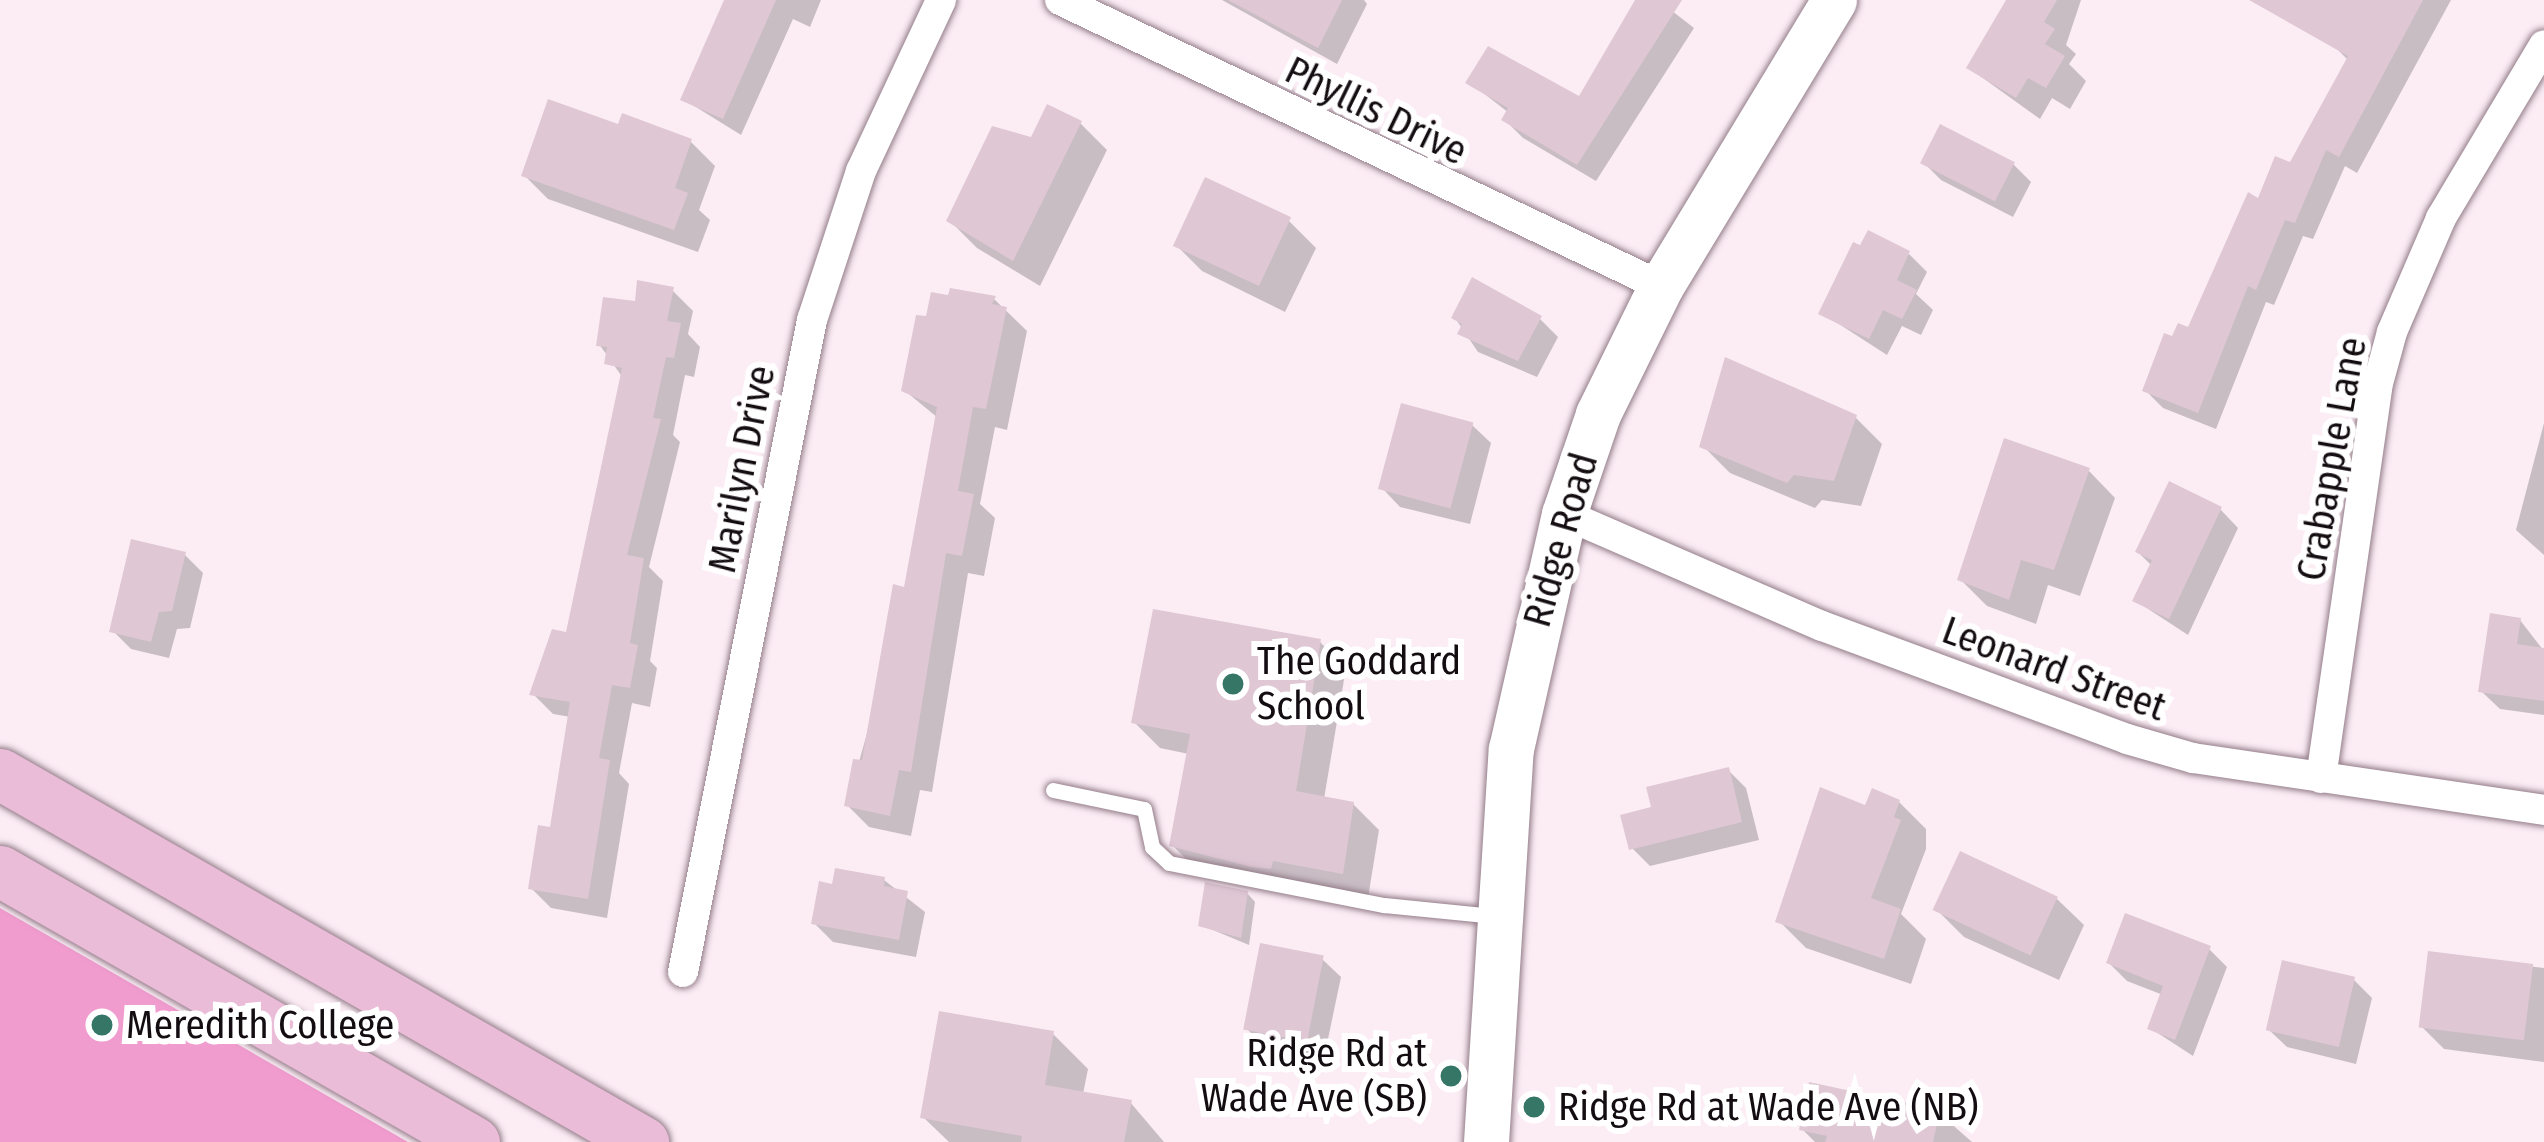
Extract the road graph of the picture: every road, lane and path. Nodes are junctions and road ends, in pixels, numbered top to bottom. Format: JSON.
{"nodes":[{"id":1,"x":940,"y":0,"type":"edge"},
{"id":2,"x":1060,"y":0,"type":"edge"},
{"id":3,"x":1834,"y":0,"type":"edge"},
{"id":4,"x":2544,"y":45,"type":"edge"},
{"id":5,"x":1661,"y":286,"type":"junction"},
{"id":6,"x":1564,"y":514,"type":"junction"},
{"id":7,"x":0,"y":774,"type":"edge"},
{"id":8,"x":2321,"y":778,"type":"junction"},
{"id":9,"x":1053,"y":790,"type":"dead end"},
{"id":10,"x":2544,"y":810,"type":"edge"},
{"id":11,"x":0,"y":871,"type":"edge"},
{"id":12,"x":1498,"y":916,"type":"junction"},
{"id":13,"x":683,"y":972,"type":"dead end"},
{"id":14,"x":474,"y":1142,"type":"edge"},
{"id":15,"x":643,"y":1142,"type":"edge"},
{"id":16,"x":1486,"y":1142,"type":"edge"}],
"edges":[{"from":1,"to":13,"type":"street","name":"Marilyn Drive"},
{"from":2,"to":5,"type":"street","name":"Phyllis Drive"},
{"from":3,"to":5,"type":"street","name":"Ridge Road"},
{"from":4,"to":8,"type":"street","name":"Crabapple Lane"},
{"from":5,"to":6,"type":"street","name":"Ridge Road"},
{"from":6,"to":8,"type":"street","name":"Leonard Street"},
{"from":6,"to":12,"type":"street","name":"Ridge Road"},
{"from":7,"to":15,"type":"main road"},
{"from":8,"to":10,"type":"street","name":"Leonard Street"},
{"from":9,"to":12,"type":"lane"},
{"from":11,"to":14,"type":"main road"},
{"from":12,"to":16,"type":"street","name":"Ridge Road"}]}
